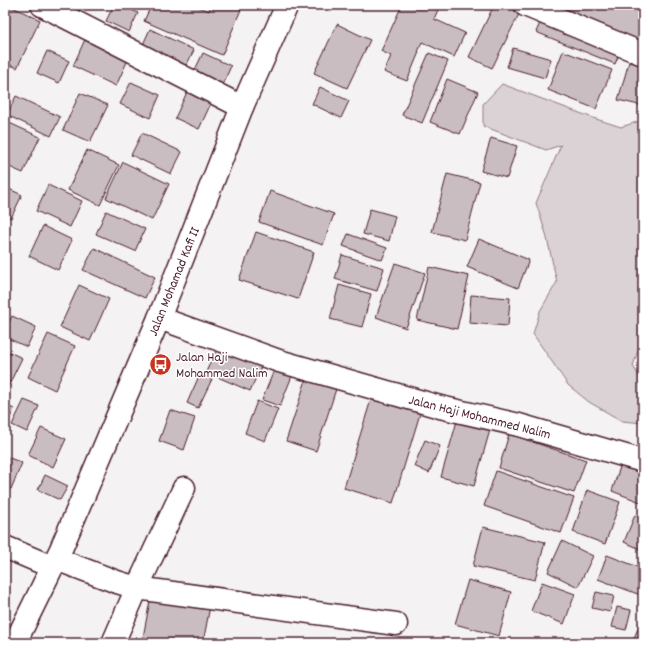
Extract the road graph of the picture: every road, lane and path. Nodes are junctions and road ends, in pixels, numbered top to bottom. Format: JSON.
{"nodes":[{"id":1,"x":42,"y":5,"type":"edge"},
{"id":2,"x":286,"y":5,"type":"edge"},
{"id":3,"x":525,"y":5,"type":"edge"},
{"id":4,"x":643,"y":54,"type":"edge"},
{"id":5,"x":242,"y":107,"type":"junction"},
{"id":6,"x":167,"y":321,"type":"junction"},
{"id":7,"x":643,"y":461,"type":"edge"},
{"id":8,"x":184,"y":488,"type":"dead end"},
{"id":9,"x":5,"y":547,"type":"edge"},
{"id":10,"x":60,"y":563,"type":"junction"},
{"id":11,"x":137,"y":588,"type":"junction"},
{"id":12,"x":396,"y":624,"type":"dead end"},
{"id":13,"x":15,"y":643,"type":"edge"},
{"id":14,"x":113,"y":643,"type":"edge"}],
"edges":[{"from":1,"to":5,"type":"street"},
{"from":2,"to":5,"type":"street","name":"Jalan Mohamad Kafi II"},
{"from":3,"to":4,"type":"street"},
{"from":5,"to":6,"type":"street","name":"Jalan Mohamad Kafi II"},
{"from":6,"to":7,"type":"street","name":"Jalan Haji Mohammed Nalim"},
{"from":6,"to":10,"type":"street","name":"Jalan Mohamad Kafi II"},
{"from":8,"to":11,"type":"street"},
{"from":9,"to":10,"type":"street"},
{"from":10,"to":11,"type":"street"},
{"from":10,"to":13,"type":"street","name":"Jalan Mohamad Kafi II"},
{"from":11,"to":12,"type":"street"},
{"from":11,"to":14,"type":"street"}]}
